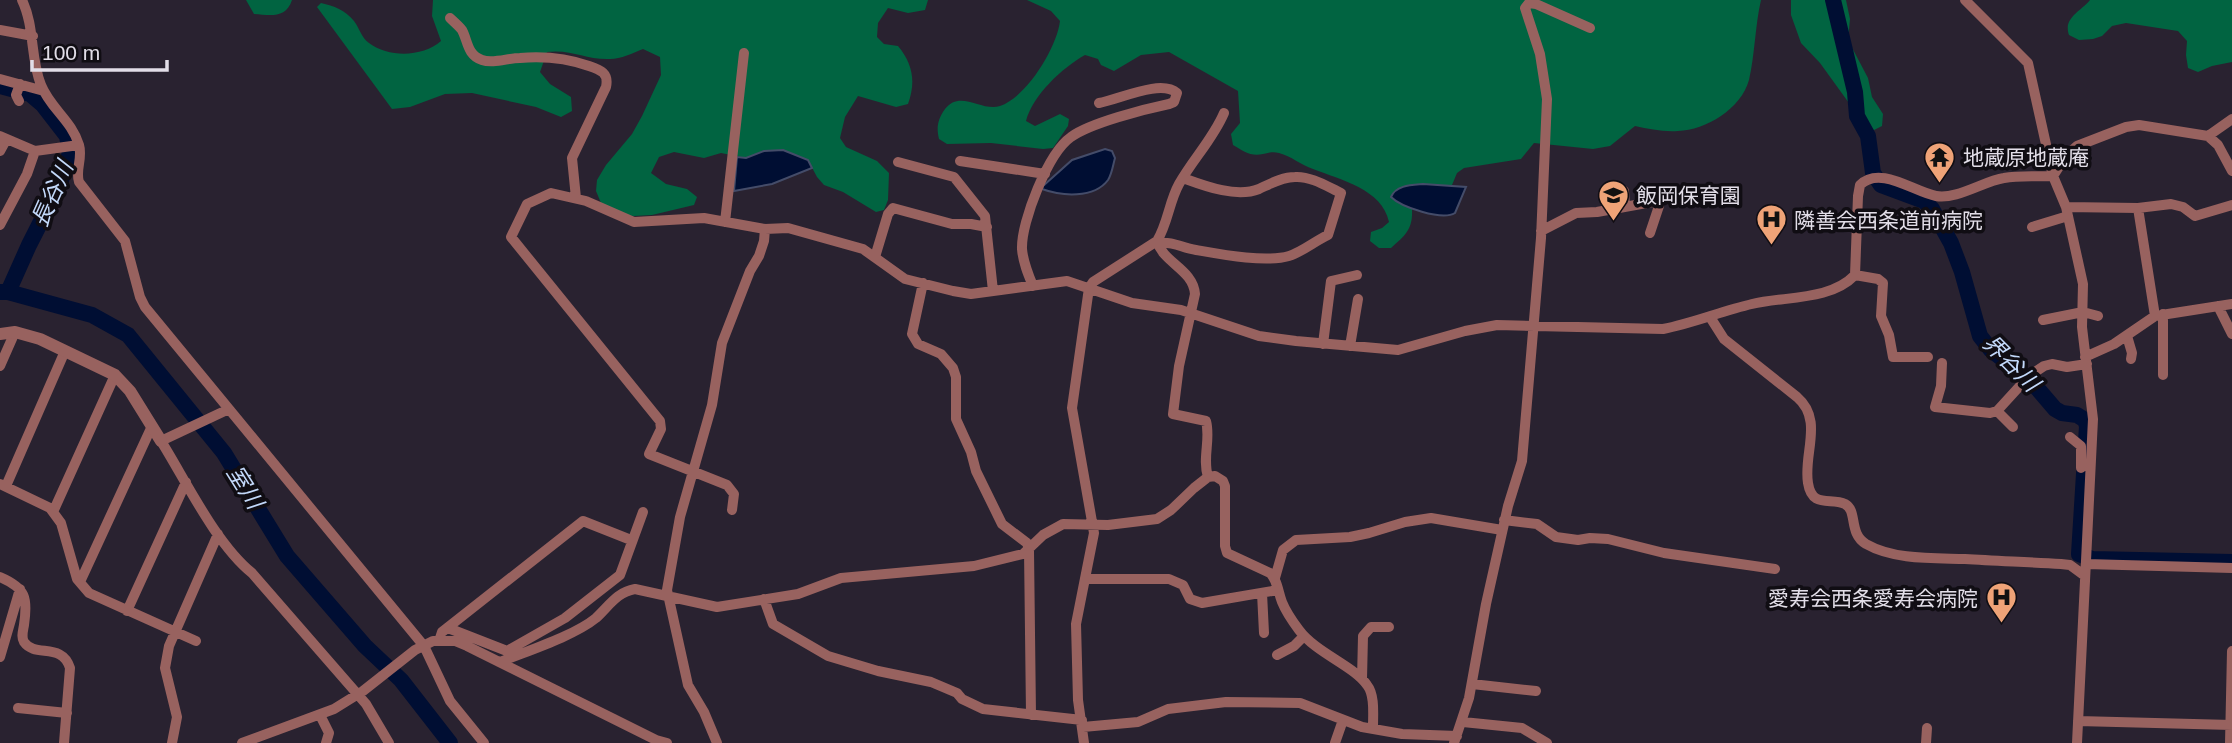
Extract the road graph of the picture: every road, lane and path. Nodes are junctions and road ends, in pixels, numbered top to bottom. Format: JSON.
{"nodes":[{"id":1,"x":22,"y":0,"type":"edge"},
{"id":2,"x":1965,"y":0,"type":"edge"},
{"id":3,"x":450,"y":18,"type":"dead end"},
{"id":4,"x":1590,"y":28,"type":"dead end"},
{"id":5,"x":0,"y":30,"type":"edge"},
{"id":6,"x":33,"y":36,"type":"junction"},
{"id":7,"x":744,"y":53,"type":"dead end"},
{"id":8,"x":0,"y":79,"type":"edge"},
{"id":9,"x":44,"y":91,"type":"junction"},
{"id":10,"x":1098,"y":103,"type":"dead end"},
{"id":11,"x":1224,"y":113,"type":"dead end"},
{"id":12,"x":2232,"y":119,"type":"edge"},
{"id":13,"x":2208,"y":136,"type":"junction"},
{"id":14,"x":3,"y":138,"type":"edge"},
{"id":15,"x":79,"y":145,"type":"junction"},
{"id":16,"x":0,"y":151,"type":"edge"},
{"id":17,"x":35,"y":151,"type":"junction"},
{"id":18,"x":898,"y":162,"type":"dead end"},
{"id":19,"x":960,"y":162,"type":"dead end"},
{"id":20,"x":2232,"y":171,"type":"edge"},
{"id":21,"x":1045,"y":174,"type":"junction"},
{"id":22,"x":2053,"y":176,"type":"junction"},
{"id":23,"x":1183,"y":178,"type":"junction"},
{"id":24,"x":1624,"y":191,"type":"dead end"},
{"id":25,"x":576,"y":198,"type":"junction"},
{"id":26,"x":2232,"y":205,"type":"edge"},
{"id":27,"x":1625,"y":207,"type":"junction"},
{"id":28,"x":2138,"y":208,"type":"junction"},
{"id":29,"x":2067,"y":212,"type":"junction"},
{"id":30,"x":724,"y":222,"type":"junction"},
{"id":31,"x":0,"y":225,"type":"edge"},
{"id":32,"x":987,"y":227,"type":"junction"},
{"id":33,"x":2032,"y":227,"type":"dead end"},
{"id":34,"x":765,"y":229,"type":"junction"},
{"id":35,"x":1541,"y":231,"type":"junction"},
{"id":36,"x":1650,"y":233,"type":"dead end"},
{"id":37,"x":1158,"y":242,"type":"junction"},
{"id":38,"x":874,"y":257,"type":"junction"},
{"id":39,"x":1357,"y":275,"type":"dead end"},
{"id":40,"x":1855,"y":275,"type":"junction"},
{"id":41,"x":923,"y":283,"type":"junction"},
{"id":42,"x":1033,"y":286,"type":"junction"},
{"id":43,"x":1089,"y":288,"type":"junction"},
{"id":44,"x":993,"y":291,"type":"junction"},
{"id":45,"x":1358,"y":299,"type":"dead end"},
{"id":46,"x":2232,"y":304,"type":"edge"},
{"id":47,"x":2218,"y":306,"type":"junction"},
{"id":48,"x":2083,"y":312,"type":"junction"},
{"id":49,"x":1191,"y":313,"type":"junction"},
{"id":50,"x":2159,"y":315,"type":"junction"},
{"id":51,"x":2098,"y":316,"type":"dead end"},
{"id":52,"x":1710,"y":317,"type":"junction"},
{"id":53,"x":2042,"y":320,"type":"dead end"},
{"id":54,"x":1532,"y":326,"type":"junction"},
{"id":55,"x":15,"y":332,"type":"junction"},
{"id":56,"x":0,"y":334,"type":"edge"},
{"id":57,"x":2232,"y":334,"type":"edge"},
{"id":58,"x":2127,"y":336,"type":"junction"},
{"id":59,"x":1323,"y":344,"type":"junction"},
{"id":60,"x":1350,"y":346,"type":"junction"},
{"id":61,"x":65,"y":351,"type":"junction"},
{"id":62,"x":1928,"y":357,"type":"dead end"},
{"id":63,"x":2131,"y":359,"type":"dead end"},
{"id":64,"x":2086,"y":360,"type":"junction"},
{"id":65,"x":1942,"y":363,"type":"dead end"},
{"id":66,"x":0,"y":366,"type":"edge"},
{"id":67,"x":115,"y":375,"type":"junction"},
{"id":68,"x":2163,"y":375,"type":"dead end"},
{"id":69,"x":225,"y":411,"type":"junction"},
{"id":70,"x":1997,"y":411,"type":"junction"},
{"id":71,"x":152,"y":426,"type":"junction"},
{"id":72,"x":2013,"y":427,"type":"dead end"},
{"id":73,"x":2070,"y":437,"type":"dead end"},
{"id":74,"x":166,"y":438,"type":"junction"},
{"id":75,"x":2086,"y":446,"type":"junction"},
{"id":76,"x":2081,"y":468,"type":"dead end"},
{"id":77,"x":694,"y":471,"type":"junction"},
{"id":78,"x":1208,"y":477,"type":"junction"},
{"id":79,"x":186,"y":482,"type":"junction"},
{"id":80,"x":3,"y":485,"type":"edge"},
{"id":81,"x":732,"y":510,"type":"dead end"},
{"id":82,"x":53,"y":512,"type":"junction"},
{"id":83,"x":643,"y":512,"type":"dead end"},
{"id":84,"x":1091,"y":524,"type":"junction"},
{"id":85,"x":1503,"y":525,"type":"junction"},
{"id":86,"x":219,"y":534,"type":"junction"},
{"id":87,"x":631,"y":540,"type":"junction"},
{"id":88,"x":1029,"y":550,"type":"junction"},
{"id":89,"x":2086,"y":560,"type":"junction"},
{"id":90,"x":2232,"y":568,"type":"edge"},
{"id":91,"x":1775,"y":569,"type":"dead end"},
{"id":92,"x":2085,"y":576,"type":"junction"},
{"id":93,"x":0,"y":577,"type":"edge"},
{"id":94,"x":1275,"y":578,"type":"junction"},
{"id":95,"x":1085,"y":579,"type":"junction"},
{"id":96,"x":80,"y":582,"type":"junction"},
{"id":97,"x":20,"y":589,"type":"junction"},
{"id":98,"x":1278,"y":590,"type":"junction"},
{"id":99,"x":1262,"y":593,"type":"junction"},
{"id":100,"x":669,"y":596,"type":"junction"},
{"id":101,"x":764,"y":599,"type":"junction"},
{"id":102,"x":128,"y":611,"type":"junction"},
{"id":103,"x":1389,"y":627,"type":"dead end"},
{"id":104,"x":448,"y":628,"type":"junction"},
{"id":105,"x":176,"y":633,"type":"junction"},
{"id":106,"x":1264,"y":633,"type":"dead end"},
{"id":107,"x":1304,"y":636,"type":"junction"},
{"id":108,"x":196,"y":641,"type":"dead end"},
{"id":109,"x":439,"y":641,"type":"junction"},
{"id":110,"x":419,"y":648,"type":"junction"},
{"id":111,"x":2232,"y":651,"type":"edge"},
{"id":112,"x":1277,"y":655,"type":"dead end"},
{"id":113,"x":0,"y":657,"type":"edge"},
{"id":114,"x":500,"y":662,"type":"junction"},
{"id":115,"x":1362,"y":679,"type":"junction"},
{"id":116,"x":1472,"y":684,"type":"junction"},
{"id":117,"x":1536,"y":691,"type":"dead end"},
{"id":118,"x":360,"y":693,"type":"junction"},
{"id":119,"x":18,"y":708,"type":"dead end"},
{"id":120,"x":67,"y":713,"type":"junction"},
{"id":121,"x":320,"y":715,"type":"junction"},
{"id":122,"x":1031,"y":715,"type":"junction"},
{"id":123,"x":1343,"y":720,"type":"junction"},
{"id":124,"x":2078,"y":721,"type":"junction"},
{"id":125,"x":1462,"y":722,"type":"junction"},
{"id":126,"x":1083,"y":724,"type":"junction"},
{"id":127,"x":2231,"y":724,"type":"edge"},
{"id":128,"x":1373,"y":727,"type":"junction"},
{"id":129,"x":1927,"y":728,"type":"dead end"},
{"id":130,"x":328,"y":738,"type":"edge"},
{"id":131,"x":1456,"y":740,"type":"edge"},
{"id":132,"x":655,"y":741,"type":"edge"},
{"id":133,"x":64,"y":743,"type":"edge"},
{"id":134,"x":172,"y":743,"type":"edge"},
{"id":135,"x":242,"y":743,"type":"edge"},
{"id":136,"x":337,"y":743,"type":"edge"},
{"id":137,"x":389,"y":743,"type":"edge"},
{"id":138,"x":484,"y":743,"type":"edge"},
{"id":139,"x":667,"y":743,"type":"edge"},
{"id":140,"x":717,"y":743,"type":"edge"},
{"id":141,"x":1084,"y":743,"type":"edge"},
{"id":142,"x":1335,"y":743,"type":"edge"},
{"id":143,"x":1547,"y":743,"type":"edge"},
{"id":144,"x":1926,"y":743,"type":"edge"},
{"id":145,"x":2077,"y":743,"type":"edge"},
{"id":146,"x":2230,"y":743,"type":"edge"}],
"edges":[{"from":1,"to":6,"type":"street"},
{"from":2,"to":22,"type":"street"},
{"from":3,"to":25,"type":"street"},
{"from":4,"to":35,"type":"street"},
{"from":5,"to":6,"type":"street"},
{"from":6,"to":9,"type":"street"},
{"from":7,"to":30,"type":"street"},
{"from":8,"to":9,"type":"street"},
{"from":9,"to":15,"type":"street"},
{"from":10,"to":21,"type":"street"},
{"from":11,"to":23,"type":"street"},
{"from":12,"to":13,"type":"street"},
{"from":13,"to":20,"type":"street"},
{"from":13,"to":22,"type":"street"},
{"from":14,"to":16,"type":"street"},
{"from":14,"to":17,"type":"street"},
{"from":15,"to":17,"type":"street"},
{"from":15,"to":69,"type":"street"},
{"from":17,"to":31,"type":"street"},
{"from":18,"to":32,"type":"street"},
{"from":19,"to":21,"type":"street"},
{"from":21,"to":42,"type":"street"},
{"from":22,"to":29,"type":"street"},
{"from":22,"to":40,"type":"street"},
{"from":23,"to":37,"type":"street"},
{"from":23,"to":37,"type":"street"},
{"from":24,"to":27,"type":"street"},
{"from":25,"to":30,"type":"street"},
{"from":25,"to":77,"type":"street"},
{"from":26,"to":28,"type":"street"},
{"from":27,"to":35,"type":"street"},
{"from":27,"to":36,"type":"street"},
{"from":28,"to":29,"type":"street"},
{"from":28,"to":50,"type":"street"},
{"from":29,"to":33,"type":"street"},
{"from":29,"to":48,"type":"street"},
{"from":30,"to":34,"type":"street"},
{"from":32,"to":38,"type":"street"},
{"from":32,"to":44,"type":"street"},
{"from":34,"to":38,"type":"street"},
{"from":34,"to":77,"type":"street"},
{"from":35,"to":54,"type":"street"},
{"from":37,"to":43,"type":"street"},
{"from":37,"to":49,"type":"street"},
{"from":38,"to":41,"type":"street"},
{"from":39,"to":59,"type":"street"},
{"from":40,"to":52,"type":"street"},
{"from":40,"to":62,"type":"street"},
{"from":41,"to":44,"type":"street"},
{"from":41,"to":88,"type":"street"},
{"from":42,"to":43,"type":"street"},
{"from":42,"to":44,"type":"street"},
{"from":43,"to":49,"type":"street"},
{"from":43,"to":84,"type":"street"},
{"from":45,"to":60,"type":"street"},
{"from":46,"to":47,"type":"street"},
{"from":47,"to":50,"type":"street"},
{"from":47,"to":57,"type":"street"},
{"from":48,"to":51,"type":"street"},
{"from":48,"to":53,"type":"street"},
{"from":48,"to":64,"type":"street"},
{"from":49,"to":59,"type":"street"},
{"from":49,"to":78,"type":"street"},
{"from":50,"to":58,"type":"street"},
{"from":50,"to":68,"type":"street"},
{"from":52,"to":54,"type":"street"},
{"from":52,"to":92,"type":"street"},
{"from":54,"to":60,"type":"street"},
{"from":54,"to":85,"type":"street"},
{"from":55,"to":56,"type":"street"},
{"from":55,"to":61,"type":"street"},
{"from":55,"to":66,"type":"street"},
{"from":58,"to":63,"type":"street"},
{"from":58,"to":64,"type":"street"},
{"from":59,"to":60,"type":"street"},
{"from":61,"to":67,"type":"street"},
{"from":61,"to":80,"type":"street"},
{"from":64,"to":70,"type":"street"},
{"from":64,"to":75,"type":"street"},
{"from":65,"to":70,"type":"street"},
{"from":67,"to":71,"type":"street"},
{"from":67,"to":82,"type":"street"},
{"from":69,"to":74,"type":"street"},
{"from":69,"to":110,"type":"street"},
{"from":70,"to":72,"type":"street"},
{"from":71,"to":74,"type":"street"},
{"from":71,"to":96,"type":"street"},
{"from":73,"to":75,"type":"street"},
{"from":74,"to":79,"type":"street"},
{"from":75,"to":76,"type":"street"},
{"from":75,"to":89,"type":"street"},
{"from":77,"to":81,"type":"street"},
{"from":77,"to":100,"type":"street"},
{"from":78,"to":84,"type":"street"},
{"from":78,"to":94,"type":"street"},
{"from":79,"to":86,"type":"street"},
{"from":79,"to":102,"type":"street"},
{"from":80,"to":82,"type":"street"},
{"from":82,"to":96,"type":"street"},
{"from":83,"to":87,"type":"street"},
{"from":84,"to":88,"type":"street"},
{"from":84,"to":95,"type":"street"},
{"from":85,"to":91,"type":"street"},
{"from":85,"to":94,"type":"street"},
{"from":85,"to":116,"type":"street"},
{"from":86,"to":105,"type":"street"},
{"from":86,"to":118,"type":"street"},
{"from":87,"to":104,"type":"street"},
{"from":87,"to":104,"type":"street"},
{"from":88,"to":101,"type":"street"},
{"from":88,"to":122,"type":"street"},
{"from":89,"to":90,"type":"street"},
{"from":89,"to":92,"type":"street"},
{"from":92,"to":124,"type":"street"},
{"from":93,"to":97,"type":"street"},
{"from":94,"to":98,"type":"street"},
{"from":95,"to":99,"type":"street"},
{"from":95,"to":126,"type":"street"},
{"from":96,"to":102,"type":"street"},
{"from":97,"to":113,"type":"street"},
{"from":97,"to":120,"type":"street"},
{"from":98,"to":99,"type":"street"},
{"from":98,"to":107,"type":"street"},
{"from":99,"to":106,"type":"street"},
{"from":100,"to":101,"type":"street"},
{"from":100,"to":114,"type":"street"},
{"from":100,"to":140,"type":"street"},
{"from":101,"to":122,"type":"street"},
{"from":102,"to":105,"type":"street"},
{"from":103,"to":115,"type":"street"},
{"from":104,"to":109,"type":"street"},
{"from":105,"to":108,"type":"street"},
{"from":105,"to":134,"type":"street"},
{"from":107,"to":112,"type":"street"},
{"from":107,"to":115,"type":"street"},
{"from":109,"to":110,"type":"street"},
{"from":109,"to":114,"type":"street"},
{"from":110,"to":118,"type":"street"},
{"from":110,"to":138,"type":"street"},
{"from":111,"to":127,"type":"street"},
{"from":114,"to":132,"type":"street"},
{"from":115,"to":128,"type":"street"},
{"from":116,"to":117,"type":"street"},
{"from":116,"to":125,"type":"street"},
{"from":118,"to":121,"type":"street"},
{"from":118,"to":137,"type":"street"},
{"from":119,"to":120,"type":"street"},
{"from":120,"to":133,"type":"street"},
{"from":121,"to":130,"type":"street"},
{"from":121,"to":135,"type":"street"},
{"from":122,"to":126,"type":"street"},
{"from":123,"to":126,"type":"street"},
{"from":123,"to":128,"type":"street"},
{"from":123,"to":142,"type":"street"},
{"from":124,"to":127,"type":"street"},
{"from":124,"to":145,"type":"street"},
{"from":125,"to":131,"type":"street"},
{"from":125,"to":143,"type":"street"},
{"from":126,"to":141,"type":"street"},
{"from":127,"to":146,"type":"street"},
{"from":128,"to":131,"type":"street"},
{"from":129,"to":144,"type":"street"},
{"from":130,"to":136,"type":"street"},
{"from":132,"to":139,"type":"street"}]}
